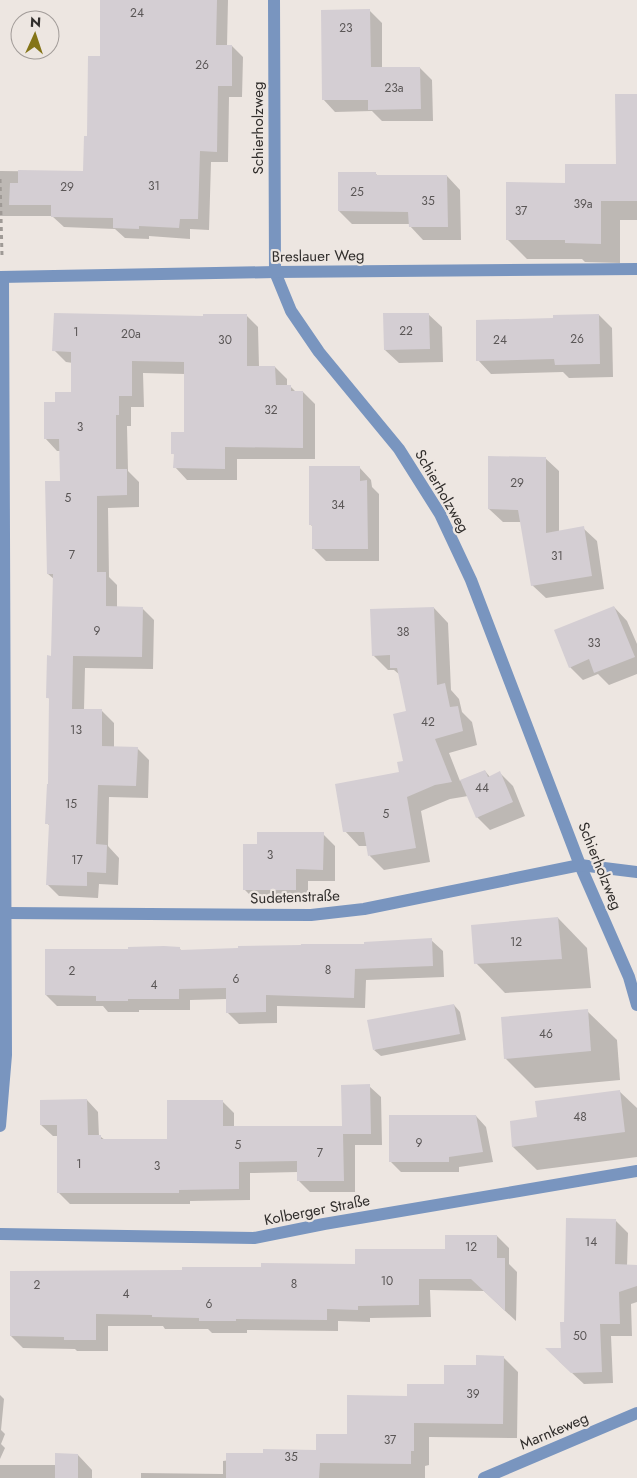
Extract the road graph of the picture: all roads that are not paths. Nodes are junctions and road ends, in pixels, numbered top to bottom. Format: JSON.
{"nodes":[{"id":1,"x":274,"y":0,"type":"edge"},
{"id":2,"x":637,"y":269,"type":"edge"},
{"id":3,"x":275,"y":272,"type":"junction"},
{"id":4,"x":1,"y":277,"type":"edge"},
{"id":5,"x":580,"y":865,"type":"junction"},
{"id":6,"x":637,"y":872,"type":"edge"},
{"id":7,"x":6,"y":913,"type":"junction"},
{"id":8,"x":637,"y":1005,"type":"edge"},
{"id":9,"x":0,"y":1126,"type":"edge"},
{"id":10,"x":637,"y":1171,"type":"edge"},
{"id":11,"x":0,"y":1234,"type":"edge"},
{"id":12,"x":637,"y":1413,"type":"edge"},
{"id":13,"x":484,"y":1478,"type":"edge"}],
"edges":[{"from":1,"to":3,"type":"street","name":"Schierholzweg"},
{"from":2,"to":3,"type":"street","name":"Breslauer Weg"},
{"from":3,"to":4,"type":"street","name":"Breslauer Weg"},
{"from":3,"to":5,"type":"street","name":"Schierholzweg"},
{"from":4,"to":7,"type":"street"},
{"from":5,"to":6,"type":"street","name":"Sudetenstraße"},
{"from":5,"to":7,"type":"street","name":"Sudetenstraße"},
{"from":5,"to":8,"type":"street","name":"Schierholzweg"},
{"from":7,"to":9,"type":"street"},
{"from":10,"to":11,"type":"street","name":"Kolberger Straße"},
{"from":12,"to":13,"type":"street","name":"Marnkeweg"}]}
